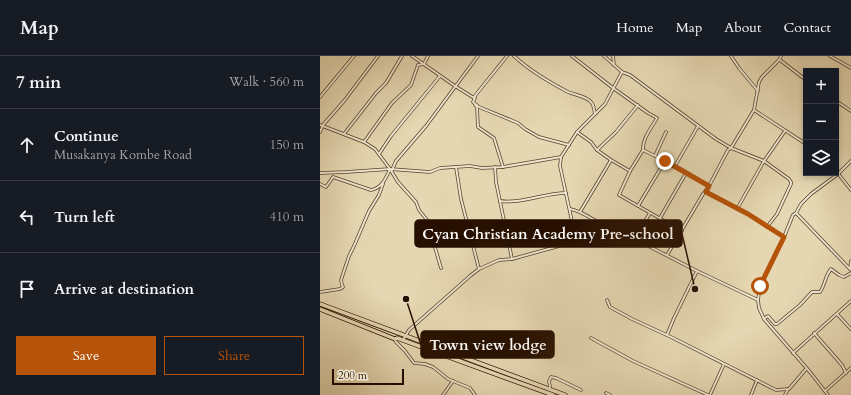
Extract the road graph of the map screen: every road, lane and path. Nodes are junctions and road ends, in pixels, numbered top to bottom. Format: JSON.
{"nodes":[{"id":1,"x":354,"y":56,"type":"edge"},
{"id":2,"x":378,"y":56,"type":"edge"},
{"id":3,"x":402,"y":56,"type":"edge"},
{"id":4,"x":412,"y":56,"type":"edge"},
{"id":5,"x":428,"y":56,"type":"edge"},
{"id":6,"x":478,"y":56,"type":"edge"},
{"id":7,"x":507,"y":56,"type":"edge"},
{"id":8,"x":514,"y":56,"type":"edge"},
{"id":9,"x":572,"y":56,"type":"edge"},
{"id":10,"x":604,"y":56,"type":"edge"},
{"id":11,"x":613,"y":56,"type":"edge"},
{"id":12,"x":731,"y":56,"type":"edge"},
{"id":13,"x":781,"y":56,"type":"edge"},
{"id":14,"x":830,"y":56,"type":"edge"},
{"id":15,"x":780,"y":60,"type":"junction"},
{"id":16,"x":424,"y":64,"type":"junction"},
{"id":17,"x":614,"y":66,"type":"junction"},
{"id":18,"x":851,"y":68,"type":"edge"},
{"id":19,"x":622,"y":72,"type":"junction"},
{"id":20,"x":440,"y":76,"type":"junction"},
{"id":21,"x":803,"y":78,"type":"edge"},
{"id":22,"x":455,"y":86,"type":"junction"},
{"id":23,"x":613,"y":88,"type":"junction"},
{"id":24,"x":758,"y":91,"type":"junction"},
{"id":25,"x":320,"y":97,"type":"edge"},
{"id":26,"x":475,"y":98,"type":"junction"},
{"id":27,"x":473,"y":102,"type":"junction"},
{"id":28,"x":839,"y":103,"type":"edge"},
{"id":29,"x":638,"y":105,"type":"junction"},
{"id":30,"x":754,"y":110,"type":"junction"},
{"id":31,"x":851,"y":111,"type":"edge"},
{"id":32,"x":595,"y":114,"type":"junction"},
{"id":33,"x":321,"y":125,"type":"edge"},
{"id":34,"x":698,"y":126,"type":"junction"},
{"id":35,"x":785,"y":131,"type":"junction"},
{"id":36,"x":320,"y":132,"type":"edge"},
{"id":37,"x":578,"y":132,"type":"junction"},
{"id":38,"x":666,"y":132,"type":"dead end"},
{"id":39,"x":344,"y":134,"type":"junction"},
{"id":40,"x":364,"y":142,"type":"junction"},
{"id":41,"x":803,"y":142,"type":"edge"},
{"id":42,"x":569,"y":145,"type":"junction"},
{"id":43,"x":731,"y":148,"type":"junction"},
{"id":44,"x":597,"y":150,"type":"junction"},
{"id":45,"x":643,"y":150,"type":"junction"},
{"id":46,"x":379,"y":154,"type":"junction"},
{"id":47,"x":655,"y":156,"type":"junction"},
{"id":48,"x":561,"y":157,"type":"junction"},
{"id":49,"x":611,"y":160,"type":"junction"},
{"id":50,"x":665,"y":161,"type":"junction"},
{"id":51,"x":764,"y":161,"type":"junction"},
{"id":52,"x":851,"y":161,"type":"edge"},
{"id":53,"x":675,"y":166,"type":"junction"},
{"id":54,"x":456,"y":167,"type":"junction"},
{"id":55,"x":495,"y":167,"type":"junction"},
{"id":56,"x":503,"y":167,"type":"junction"},
{"id":57,"x":391,"y":170,"type":"junction"},
{"id":58,"x":630,"y":171,"type":"junction"},
{"id":59,"x":686,"y":172,"type":"junction"},
{"id":60,"x":320,"y":173,"type":"edge"},
{"id":61,"x":839,"y":173,"type":"edge"},
{"id":62,"x":839,"y":175,"type":"edge"},
{"id":63,"x":835,"y":176,"type":"edge"},
{"id":64,"x":320,"y":184,"type":"edge"},
{"id":65,"x":383,"y":184,"type":"junction"},
{"id":66,"x":709,"y":186,"type":"junction"},
{"id":67,"x":851,"y":190,"type":"edge"},
{"id":68,"x":706,"y":192,"type":"junction"},
{"id":69,"x":566,"y":193,"type":"junction"},
{"id":70,"x":500,"y":201,"type":"junction"},
{"id":71,"x":638,"y":206,"type":"junction"},
{"id":72,"x":570,"y":209,"type":"junction"},
{"id":73,"x":737,"y":209,"type":"junction"},
{"id":74,"x":580,"y":212,"type":"junction"},
{"id":75,"x":650,"y":213,"type":"junction"},
{"id":76,"x":796,"y":213,"type":"junction"},
{"id":77,"x":660,"y":218,"type":"junction"},
{"id":78,"x":642,"y":226,"type":"dead end"},
{"id":79,"x":607,"y":227,"type":"dead end"},
{"id":80,"x":767,"y":227,"type":"junction"},
{"id":81,"x":682,"y":231,"type":"junction"},
{"id":82,"x":784,"y":237,"type":"junction"},
{"id":83,"x":576,"y":241,"type":"junction"},
{"id":84,"x":666,"y":256,"type":"junction"},
{"id":85,"x":512,"y":258,"type":"junction"},
{"id":86,"x":851,"y":261,"type":"edge"},
{"id":87,"x":441,"y":268,"type":"dead end"},
{"id":88,"x":479,"y":269,"type":"junction"},
{"id":89,"x":697,"y":271,"type":"junction"},
{"id":90,"x":851,"y":271,"type":"edge"},
{"id":91,"x":320,"y":292,"type":"edge"},
{"id":92,"x":607,"y":300,"type":"dead end"},
{"id":93,"x":758,"y":300,"type":"junction"},
{"id":94,"x":851,"y":301,"type":"edge"},
{"id":95,"x":320,"y":304,"type":"edge"},
{"id":96,"x":320,"y":309,"type":"edge"},
{"id":97,"x":837,"y":314,"type":"junction"},
{"id":98,"x":764,"y":319,"type":"junction"},
{"id":99,"x":851,"y":329,"type":"edge"},
{"id":100,"x":814,"y":333,"type":"junction"},
{"id":101,"x":667,"y":335,"type":"junction"},
{"id":102,"x":395,"y":338,"type":"junction"},
{"id":103,"x":404,"y":338,"type":"junction"},
{"id":104,"x":591,"y":338,"type":"dead end"},
{"id":105,"x":793,"y":353,"type":"junction"},
{"id":106,"x":724,"y":364,"type":"junction"},
{"id":107,"x":851,"y":368,"type":"edge"},
{"id":108,"x":806,"y":369,"type":"junction"},
{"id":109,"x":846,"y":373,"type":"junction"},
{"id":110,"x":757,"y":380,"type":"junction"},
{"id":111,"x":454,"y":381,"type":"junction"},
{"id":112,"x":549,"y":389,"type":"junction"},
{"id":113,"x":789,"y":389,"type":"junction"},
{"id":114,"x":581,"y":390,"type":"dead end"},
{"id":115,"x":825,"y":391,"type":"junction"},
{"id":116,"x":606,"y":393,"type":"dead end"},
{"id":117,"x":443,"y":395,"type":"edge"},
{"id":118,"x":475,"y":395,"type":"edge"},
{"id":119,"x":553,"y":395,"type":"edge"},
{"id":120,"x":565,"y":395,"type":"edge"},
{"id":121,"x":610,"y":395,"type":"edge"},
{"id":122,"x":709,"y":395,"type":"edge"},
{"id":123,"x":751,"y":395,"type":"edge"},
{"id":124,"x":785,"y":395,"type":"edge"},
{"id":125,"x":828,"y":395,"type":"edge"}],
"edges":[{"from":1,"to":25,"type":"street"},
{"from":2,"to":33,"type":"street"},
{"from":3,"to":39,"type":"street"},
{"from":4,"to":16,"type":"street"},
{"from":5,"to":16,"type":"street"},
{"from":6,"to":22,"type":"street"},
{"from":7,"to":26,"type":"street"},
{"from":8,"to":32,"type":"street"},
{"from":9,"to":23,"type":"street"},
{"from":10,"to":17,"type":"street"},
{"from":11,"to":17,"type":"street"},
{"from":12,"to":24,"type":"street"},
{"from":13,"to":15,"type":"street"},
{"from":14,"to":18,"type":"street"},
{"from":15,"to":21,"type":"street"},
{"from":15,"to":24,"type":"street"},
{"from":16,"to":20,"type":"street"},
{"from":16,"to":40,"type":"street"},
{"from":17,"to":19,"type":"street"},
{"from":19,"to":23,"type":"street"},
{"from":19,"to":34,"type":"street"},
{"from":20,"to":22,"type":"street"},
{"from":20,"to":46,"type":"street"},
{"from":22,"to":26,"type":"street"},
{"from":22,"to":57,"type":"street"},
{"from":23,"to":29,"type":"street"},
{"from":23,"to":32,"type":"street"},
{"from":24,"to":30,"type":"street"},
{"from":26,"to":27,"type":"street"},
{"from":27,"to":42,"type":"street"},
{"from":27,"to":56,"type":"street"},
{"from":28,"to":31,"type":"street"},
{"from":29,"to":44,"type":"street"},
{"from":29,"to":45,"type":"street"},
{"from":30,"to":35,"type":"street"},
{"from":30,"to":43,"type":"street"},
{"from":32,"to":37,"type":"street"},
{"from":33,"to":36,"type":"street"},
{"from":33,"to":39,"type":"street"},
{"from":34,"to":43,"type":"street"},
{"from":34,"to":53,"type":"street"},
{"from":35,"to":41,"type":"street"},
{"from":35,"to":51,"type":"street"},
{"from":37,"to":42,"type":"street"},
{"from":37,"to":44,"type":"street"},
{"from":38,"to":47,"type":"street"},
{"from":39,"to":40,"type":"street"},
{"from":40,"to":46,"type":"street"},
{"from":42,"to":48,"type":"street"},
{"from":43,"to":51,"type":"street"},
{"from":43,"to":66,"type":"street"},
{"from":44,"to":49,"type":"street"},
{"from":45,"to":47,"type":"street"},
{"from":45,"to":58,"type":"street"},
{"from":46,"to":57,"type":"street"},
{"from":47,"to":50,"type":"street"},
{"from":48,"to":56,"type":"street"},
{"from":48,"to":69,"type":"street"},
{"from":49,"to":58,"type":"street"},
{"from":49,"to":74,"type":"street"},
{"from":50,"to":53,"type":"street"},
{"from":50,"to":71,"type":"street"},
{"from":51,"to":73,"type":"street"},
{"from":51,"to":80,"type":"street"},
{"from":52,"to":61,"type":"street"},
{"from":53,"to":59,"type":"street"},
{"from":54,"to":55,"type":"street"},
{"from":54,"to":57,"type":"street"},
{"from":54,"to":88,"type":"street"},
{"from":55,"to":56,"type":"street"},
{"from":55,"to":70,"type":"street"},
{"from":57,"to":60,"type":"street"},
{"from":57,"to":65,"type":"street"},
{"from":57,"to":87,"type":"street"},
{"from":58,"to":71,"type":"street"},
{"from":59,"to":66,"type":"street"},
{"from":59,"to":77,"type":"street"},
{"from":62,"to":67,"type":"street"},
{"from":63,"to":76,"type":"street"},
{"from":64,"to":65,"type":"street"},
{"from":65,"to":91,"type":"street"},
{"from":66,"to":68,"type":"street"},
{"from":68,"to":73,"type":"street"},
{"from":68,"to":81,"type":"street"},
{"from":69,"to":70,"type":"street"},
{"from":69,"to":72,"type":"street"},
{"from":70,"to":85,"type":"street"},
{"from":71,"to":75,"type":"street"},
{"from":72,"to":74,"type":"street"},
{"from":72,"to":83,"type":"street"},
{"from":73,"to":80,"type":"street"},
{"from":74,"to":79,"type":"street"},
{"from":75,"to":77,"type":"street"},
{"from":75,"to":78,"type":"street"},
{"from":76,"to":82,"type":"street"},
{"from":76,"to":90,"type":"street"},
{"from":77,"to":81,"type":"street"},
{"from":80,"to":82,"type":"street"},
{"from":81,"to":84,"type":"street"},
{"from":82,"to":93,"type":"street"},
{"from":83,"to":84,"type":"street"},
{"from":83,"to":85,"type":"street"},
{"from":84,"to":89,"type":"street"},
{"from":85,"to":88,"type":"street"},
{"from":86,"to":90,"type":"street"},
{"from":88,"to":103,"type":"street"},
{"from":89,"to":93,"type":"street"},
{"from":89,"to":101,"type":"street"},
{"from":90,"to":98,"type":"street"},
{"from":92,"to":101,"type":"street"},
{"from":93,"to":98,"type":"street"},
{"from":94,"to":97,"type":"street"},
{"from":95,"to":103,"type":"highway"},
{"from":96,"to":102,"type":"highway"},
{"from":97,"to":99,"type":"street"},
{"from":97,"to":100,"type":"street"},
{"from":98,"to":105,"type":"street"},
{"from":100,"to":105,"type":"street"},
{"from":100,"to":109,"type":"street"},
{"from":101,"to":106,"type":"street"},
{"from":102,"to":103,"type":"highway"},
{"from":102,"to":111,"type":"street"},
{"from":103,"to":112,"type":"highway"},
{"from":103,"to":119,"type":"highway"},
{"from":104,"to":122,"type":"street"},
{"from":105,"to":108,"type":"street"},
{"from":106,"to":110,"type":"street"},
{"from":106,"to":122,"type":"street"},
{"from":107,"to":109,"type":"street"},
{"from":108,"to":113,"type":"street"},
{"from":108,"to":115,"type":"street"},
{"from":109,"to":115,"type":"street"},
{"from":110,"to":113,"type":"street"},
{"from":110,"to":123,"type":"street"},
{"from":111,"to":117,"type":"street"},
{"from":111,"to":118,"type":"street"},
{"from":112,"to":114,"type":"street"},
{"from":112,"to":120,"type":"highway"},
{"from":113,"to":124,"type":"street"},
{"from":115,"to":125,"type":"street"},
{"from":116,"to":121,"type":"street"}]}
